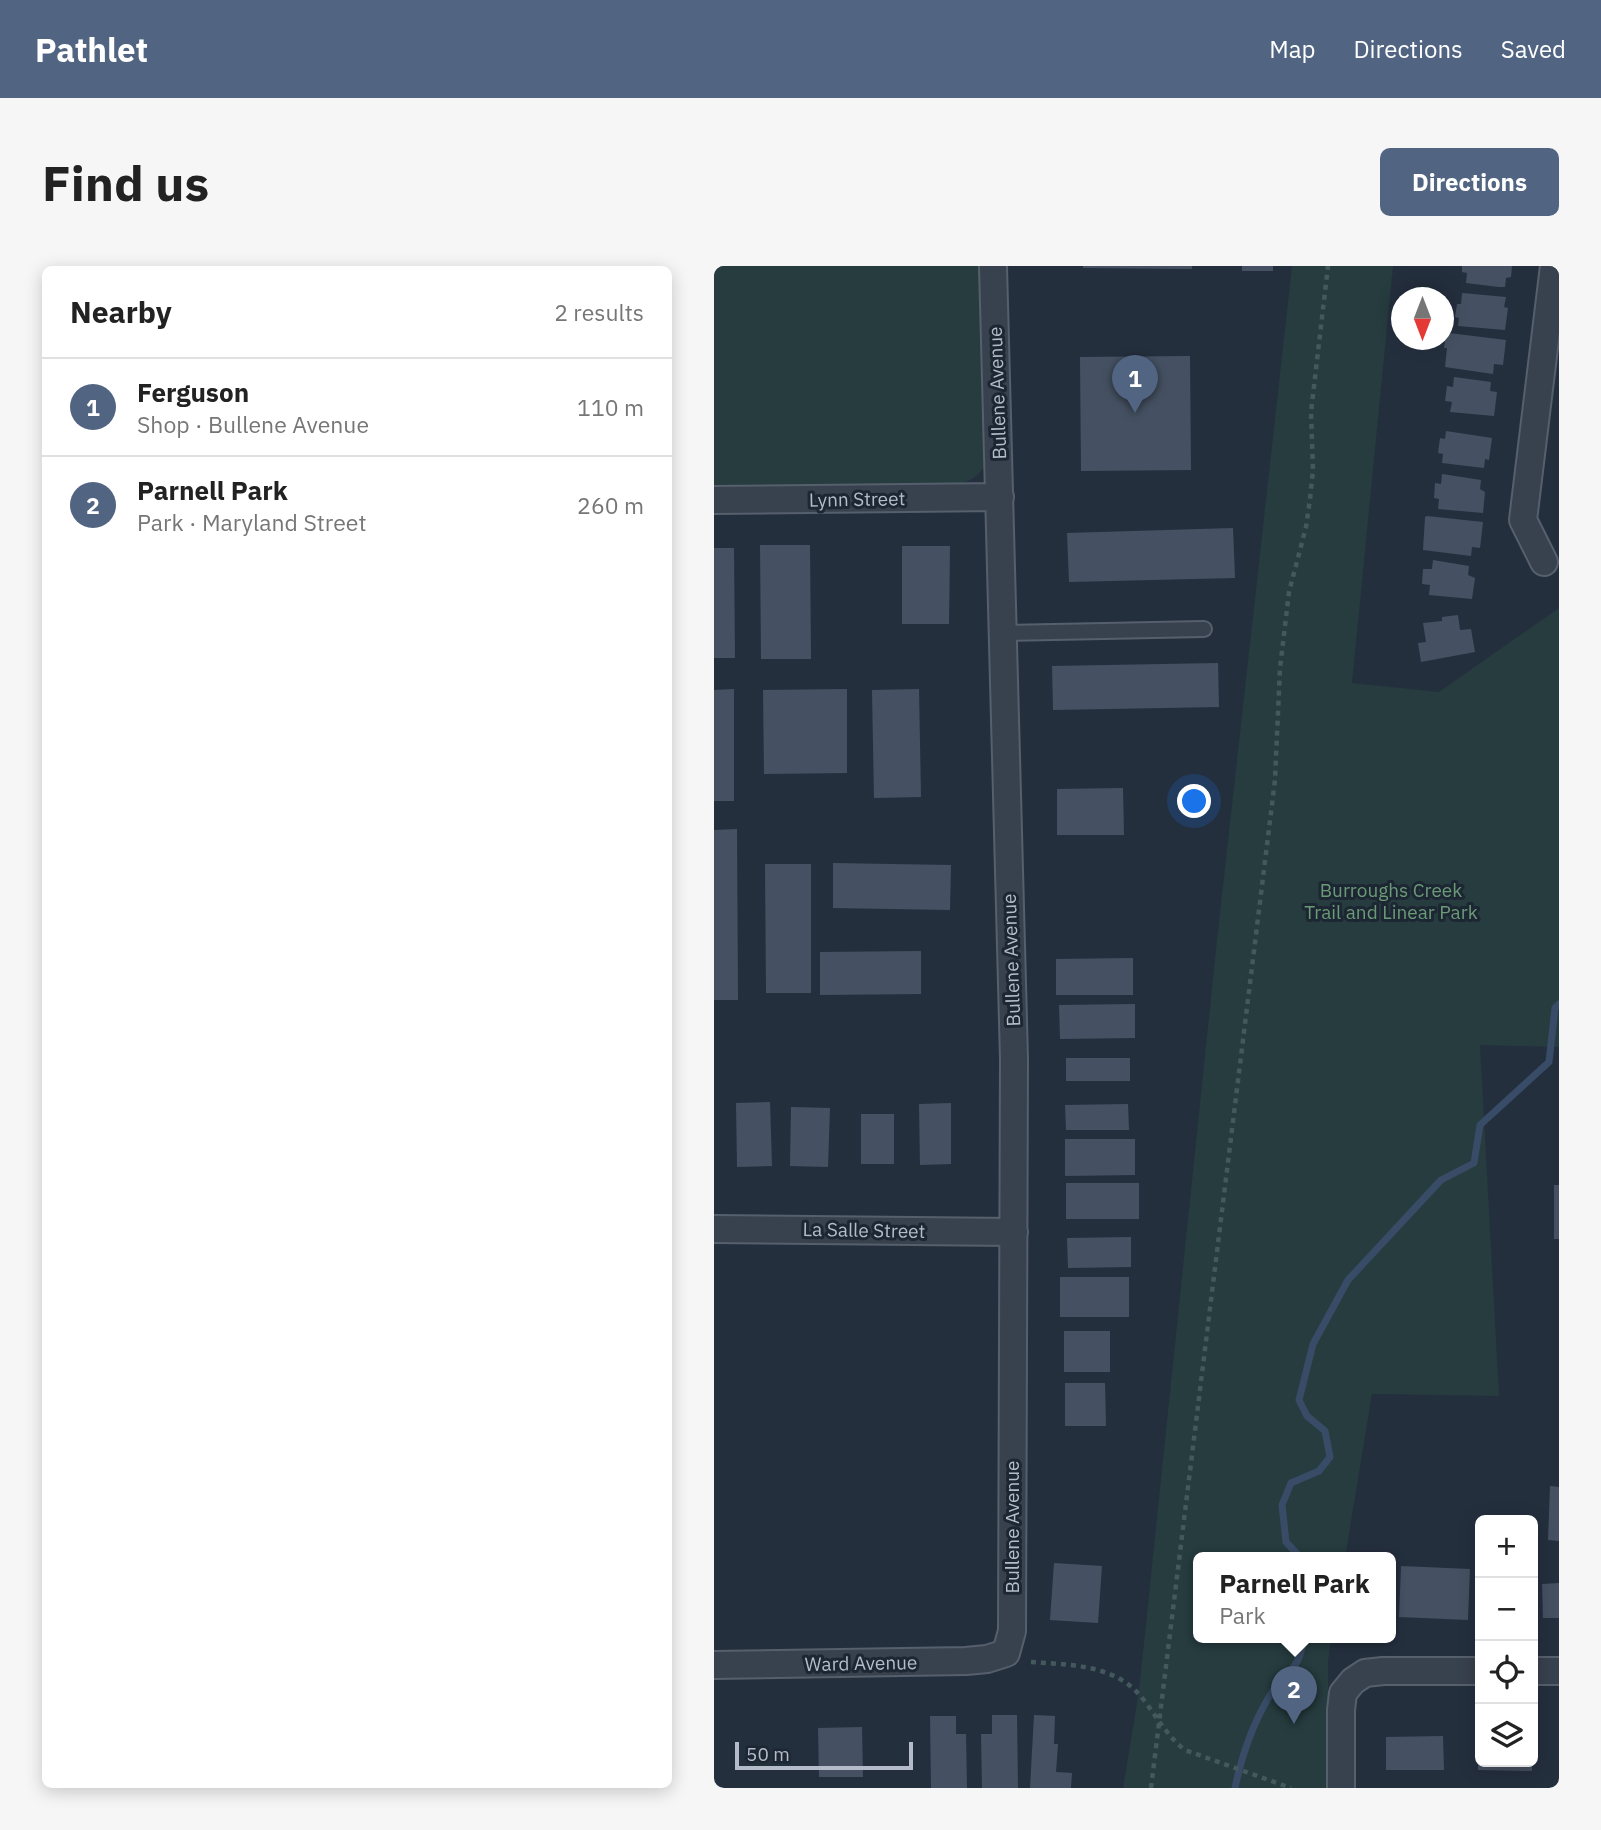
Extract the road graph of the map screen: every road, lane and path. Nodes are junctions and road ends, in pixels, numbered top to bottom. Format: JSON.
{"nodes":[{"id":1,"x":993,"y":266,"type":"edge"},
{"id":2,"x":1328,"y":266,"type":"edge"},
{"id":3,"x":1554,"y":266,"type":"edge"},
{"id":4,"x":1550,"y":375,"type":"edge"},
{"id":5,"x":1000,"y":497,"type":"junction"},
{"id":6,"x":714,"y":500,"type":"edge"},
{"id":7,"x":1544,"y":562,"type":"dead end"},
{"id":8,"x":1204,"y":629,"type":"dead end"},
{"id":9,"x":1002,"y":633,"type":"junction"},
{"id":10,"x":714,"y":1229,"type":"edge"},
{"id":11,"x":1014,"y":1232,"type":"junction"},
{"id":12,"x":1006,"y":1653,"type":"joint"},
{"id":13,"x":1031,"y":1662,"type":"dead end"},
{"id":14,"x":714,"y":1665,"type":"edge"},
{"id":15,"x":1475,"y":1671,"type":"edge"},
{"id":16,"x":1538,"y":1671,"type":"edge"},
{"id":17,"x":1559,"y":1671,"type":"edge"},
{"id":18,"x":1160,"y":1722,"type":"junction"},
{"id":19,"x":1151,"y":1788,"type":"edge"},
{"id":20,"x":1291,"y":1788,"type":"edge"},
{"id":21,"x":1341,"y":1788,"type":"edge"}],
"edges":[{"from":1,"to":5,"type":"street","name":"Bullene Avenue"},
{"from":2,"to":18,"type":"path"},
{"from":3,"to":4,"type":"street"},
{"from":4,"to":7,"type":"street"},
{"from":5,"to":6,"type":"street","name":"Lynn Street"},
{"from":5,"to":9,"type":"street","name":"Bullene Avenue"},
{"from":8,"to":9,"type":"lane"},
{"from":9,"to":11,"type":"street","name":"Bullene Avenue"},
{"from":10,"to":11,"type":"street","name":"La Salle Street"},
{"from":11,"to":12,"type":"street","name":"Bullene Avenue"},
{"from":12,"to":14,"type":"street","name":"Ward Avenue"},
{"from":13,"to":18,"type":"path"},
{"from":15,"to":21,"type":"street"},
{"from":16,"to":17,"type":"street"},
{"from":18,"to":19,"type":"path"},
{"from":18,"to":20,"type":"path"}]}
